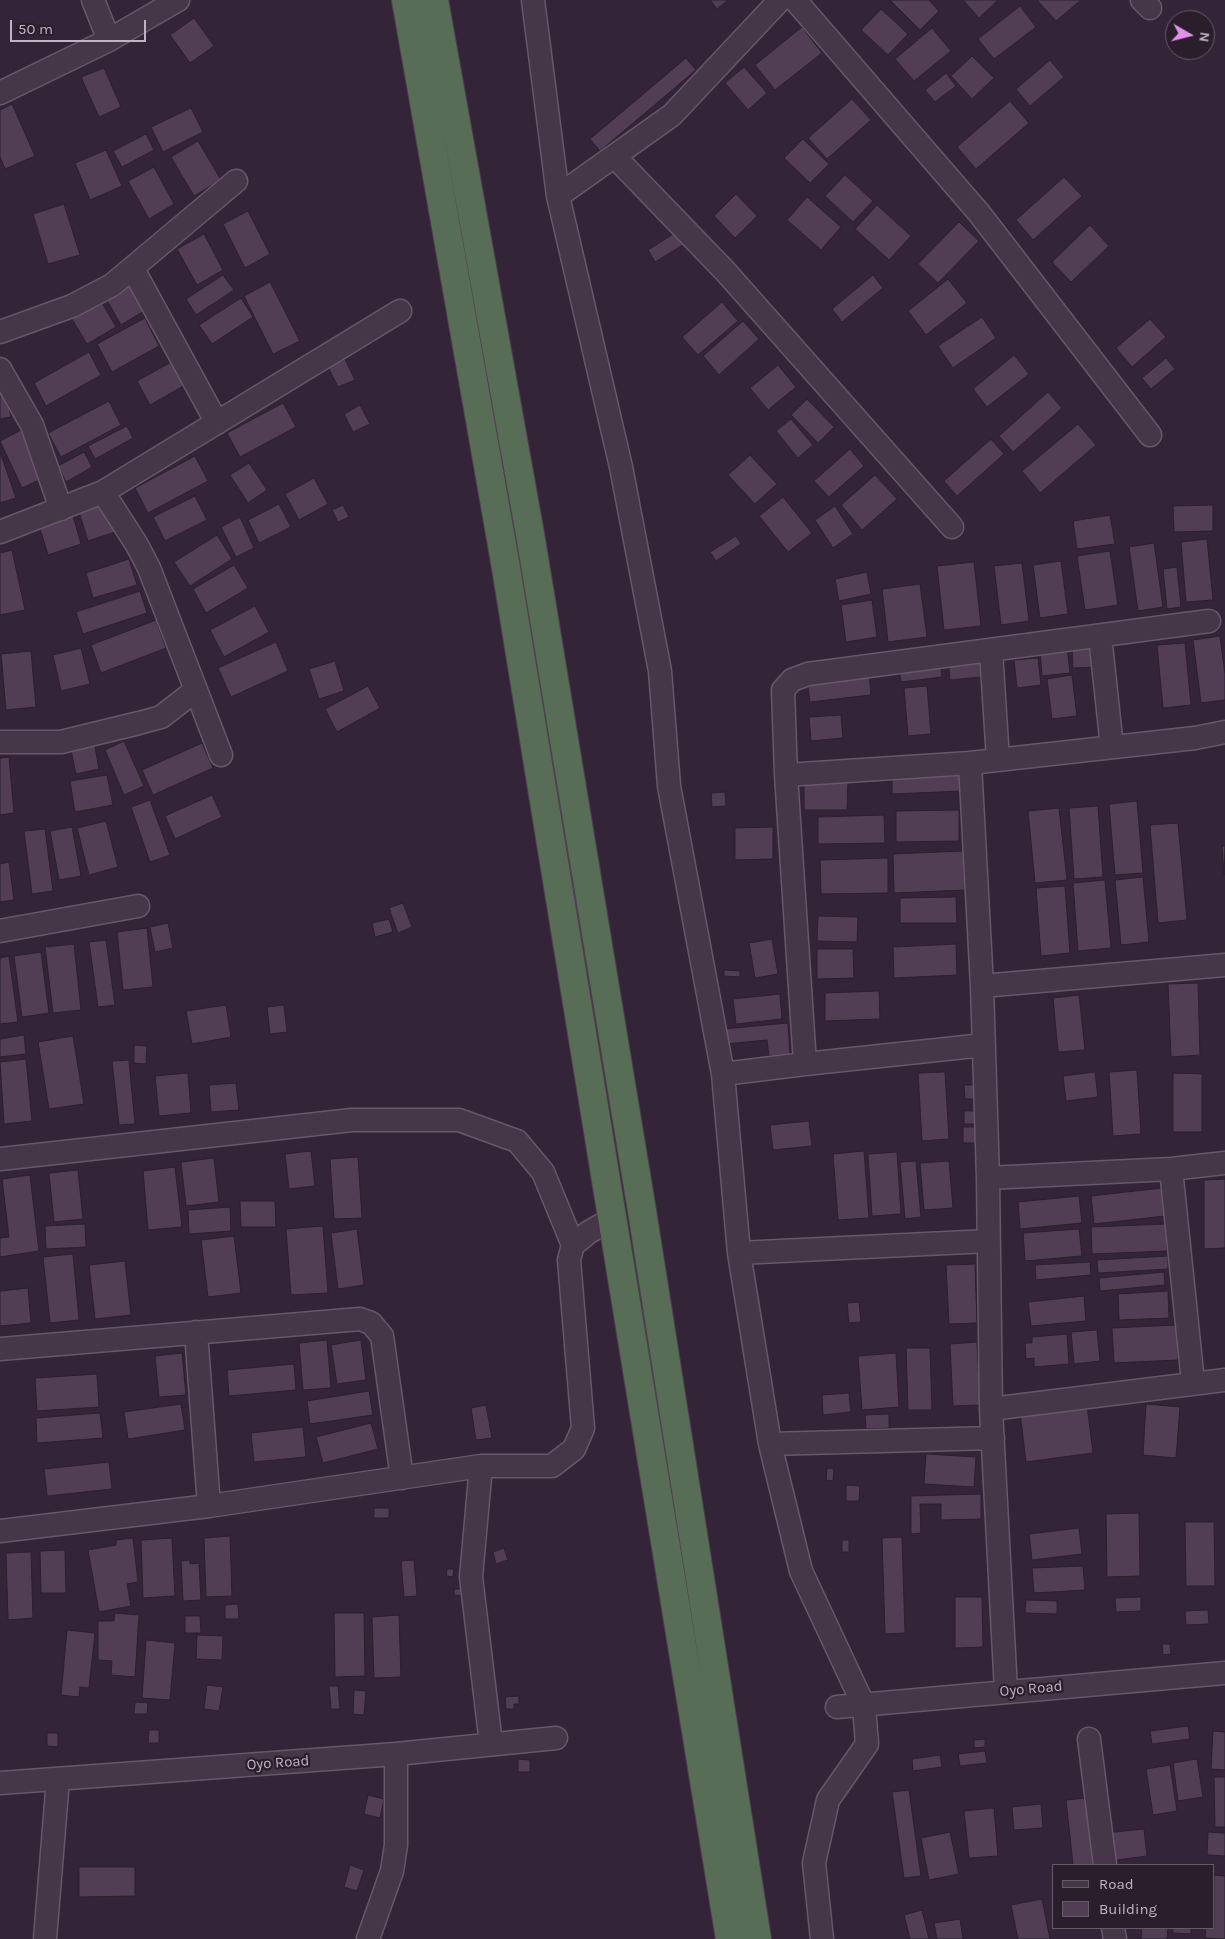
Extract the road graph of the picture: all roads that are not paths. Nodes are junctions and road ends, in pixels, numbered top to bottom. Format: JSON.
{"nodes":[{"id":1,"x":93,"y":0,"type":"edge"},
{"id":2,"x":178,"y":0,"type":"edge"},
{"id":3,"x":406,"y":0,"type":"edge"},
{"id":4,"x":434,"y":0,"type":"edge"},
{"id":5,"x":532,"y":0,"type":"edge"},
{"id":6,"x":780,"y":0,"type":"edge"},
{"id":7,"x":795,"y":0,"type":"edge"},
{"id":8,"x":109,"y":40,"type":"junction"},
{"id":9,"x":0,"y":93,"type":"edge"},
{"id":10,"x":615,"y":157,"type":"junction"},
{"id":11,"x":236,"y":181,"type":"dead end"},
{"id":12,"x":558,"y":196,"type":"junction"},
{"id":13,"x":132,"y":269,"type":"junction"},
{"id":14,"x":400,"y":311,"type":"dead end"},
{"id":15,"x":0,"y":332,"type":"edge"},
{"id":16,"x":0,"y":369,"type":"edge"},
{"id":17,"x":217,"y":423,"type":"junction"},
{"id":18,"x":1150,"y":435,"type":"dead end"},
{"id":19,"x":103,"y":492,"type":"junction"},
{"id":20,"x":61,"y":509,"type":"junction"},
{"id":21,"x":952,"y":527,"type":"dead end"},
{"id":22,"x":0,"y":532,"type":"edge"},
{"id":23,"x":1210,"y":621,"type":"dead end"},
{"id":24,"x":1100,"y":636,"type":"junction"},
{"id":25,"x":991,"y":651,"type":"junction"},
{"id":26,"x":196,"y":690,"type":"junction"},
{"id":27,"x":1225,"y":732,"type":"edge"},
{"id":28,"x":0,"y":742,"type":"edge"},
{"id":29,"x":1112,"y":747,"type":"junction"},
{"id":30,"x":221,"y":755,"type":"dead end"},
{"id":31,"x":998,"y":760,"type":"junction"},
{"id":32,"x":970,"y":763,"type":"junction"},
{"id":33,"x":786,"y":776,"type":"junction"},
{"id":34,"x":138,"y":906,"type":"dead end"},
{"id":35,"x":0,"y":931,"type":"edge"},
{"id":36,"x":1225,"y":965,"type":"edge"},
{"id":37,"x":982,"y":986,"type":"junction"},
{"id":38,"x":984,"y":1045,"type":"junction"},
{"id":39,"x":805,"y":1064,"type":"junction"},
{"id":40,"x":723,"y":1074,"type":"junction"},
{"id":41,"x":0,"y":1160,"type":"edge"},
{"id":42,"x":1225,"y":1163,"type":"edge"},
{"id":43,"x":1171,"y":1168,"type":"junction"},
{"id":44,"x":988,"y":1178,"type":"junction"},
{"id":45,"x":612,"y":1219,"type":"junction"},
{"id":46,"x":989,"y":1241,"type":"junction"},
{"id":47,"x":574,"y":1245,"type":"junction"},
{"id":48,"x":739,"y":1253,"type":"junction"},
{"id":49,"x":196,"y":1332,"type":"junction"},
{"id":50,"x":0,"y":1349,"type":"edge"},
{"id":51,"x":1225,"y":1380,"type":"edge"},
{"id":52,"x":1193,"y":1382,"type":"junction"},
{"id":53,"x":991,"y":1409,"type":"junction"},
{"id":54,"x":992,"y":1438,"type":"junction"},
{"id":55,"x":770,"y":1444,"type":"junction"},
{"id":56,"x":481,"y":1466,"type":"junction"},
{"id":57,"x":402,"y":1478,"type":"junction"},
{"id":58,"x":209,"y":1506,"type":"junction"},
{"id":59,"x":0,"y":1530,"type":"edge"},
{"id":60,"x":1225,"y":1673,"type":"edge"},
{"id":61,"x":1006,"y":1691,"type":"junction"},
{"id":62,"x":864,"y":1706,"type":"junction"},
{"id":63,"x":838,"y":1707,"type":"dead end"},
{"id":64,"x":556,"y":1738,"type":"dead end"},
{"id":65,"x":1090,"y":1739,"type":"dead end"},
{"id":66,"x":491,"y":1744,"type":"junction"},
{"id":67,"x":396,"y":1754,"type":"junction"},
{"id":68,"x":58,"y":1779,"type":"junction"},
{"id":69,"x":0,"y":1783,"type":"edge"},
{"id":70,"x":1105,"y":1864,"type":"edge"},
{"id":71,"x":45,"y":1939,"type":"edge"},
{"id":72,"x":368,"y":1939,"type":"edge"},
{"id":73,"x":730,"y":1939,"type":"edge"},
{"id":74,"x":757,"y":1939,"type":"edge"},
{"id":75,"x":822,"y":1939,"type":"edge"}],
"edges":[{"from":1,"to":8,"type":"street"},
{"from":2,"to":8,"type":"street"},
{"from":3,"to":45,"type":"highway"},
{"from":4,"to":74,"type":"highway"},
{"from":5,"to":12,"type":"street"},
{"from":6,"to":10,"type":"street"},
{"from":7,"to":18,"type":"street"},
{"from":8,"to":9,"type":"street"},
{"from":10,"to":12,"type":"street"},
{"from":10,"to":21,"type":"street"},
{"from":11,"to":13,"type":"street"},
{"from":12,"to":40,"type":"street"},
{"from":13,"to":15,"type":"street"},
{"from":13,"to":17,"type":"street"},
{"from":14,"to":17,"type":"street"},
{"from":16,"to":20,"type":"street"},
{"from":17,"to":19,"type":"street"},
{"from":19,"to":20,"type":"street"},
{"from":19,"to":26,"type":"street"},
{"from":20,"to":22,"type":"street"},
{"from":23,"to":24,"type":"street"},
{"from":24,"to":25,"type":"street"},
{"from":24,"to":29,"type":"street"},
{"from":25,"to":31,"type":"street"},
{"from":25,"to":33,"type":"street"},
{"from":26,"to":28,"type":"street"},
{"from":26,"to":30,"type":"street"},
{"from":27,"to":29,"type":"street"},
{"from":29,"to":31,"type":"street"},
{"from":31,"to":32,"type":"street"},
{"from":32,"to":33,"type":"street"},
{"from":32,"to":37,"type":"street"},
{"from":33,"to":39,"type":"street"},
{"from":34,"to":35,"type":"street"},
{"from":36,"to":37,"type":"street"},
{"from":37,"to":38,"type":"street"},
{"from":38,"to":39,"type":"street"},
{"from":38,"to":44,"type":"street"},
{"from":39,"to":40,"type":"street"},
{"from":40,"to":48,"type":"street"},
{"from":41,"to":47,"type":"street"},
{"from":42,"to":43,"type":"street"},
{"from":43,"to":44,"type":"street"},
{"from":43,"to":52,"type":"street"},
{"from":44,"to":46,"type":"street"},
{"from":45,"to":47,"type":"street"},
{"from":45,"to":73,"type":"highway"},
{"from":46,"to":48,"type":"street"},
{"from":46,"to":53,"type":"street"},
{"from":47,"to":56,"type":"street"},
{"from":48,"to":55,"type":"street"},
{"from":49,"to":50,"type":"street"},
{"from":49,"to":57,"type":"street"},
{"from":49,"to":58,"type":"street"},
{"from":51,"to":52,"type":"street"},
{"from":52,"to":53,"type":"street"},
{"from":53,"to":54,"type":"street"},
{"from":54,"to":55,"type":"street"},
{"from":54,"to":61,"type":"street"},
{"from":55,"to":62,"type":"street"},
{"from":56,"to":57,"type":"street"},
{"from":56,"to":66,"type":"street"},
{"from":57,"to":58,"type":"street"},
{"from":58,"to":59,"type":"street"},
{"from":60,"to":61,"type":"street","name":"Oyo Road"},
{"from":61,"to":62,"type":"street","name":"Oyo Road"},
{"from":62,"to":63,"type":"street","name":"Oyo Road"},
{"from":62,"to":75,"type":"street"},
{"from":64,"to":66,"type":"street","name":"Oyo Road"},
{"from":65,"to":70,"type":"street"},
{"from":66,"to":67,"type":"street","name":"Oyo Road"},
{"from":67,"to":68,"type":"street","name":"Oyo Road"},
{"from":67,"to":72,"type":"street"},
{"from":68,"to":69,"type":"street","name":"Oyo Road"},
{"from":68,"to":71,"type":"street"}]}
